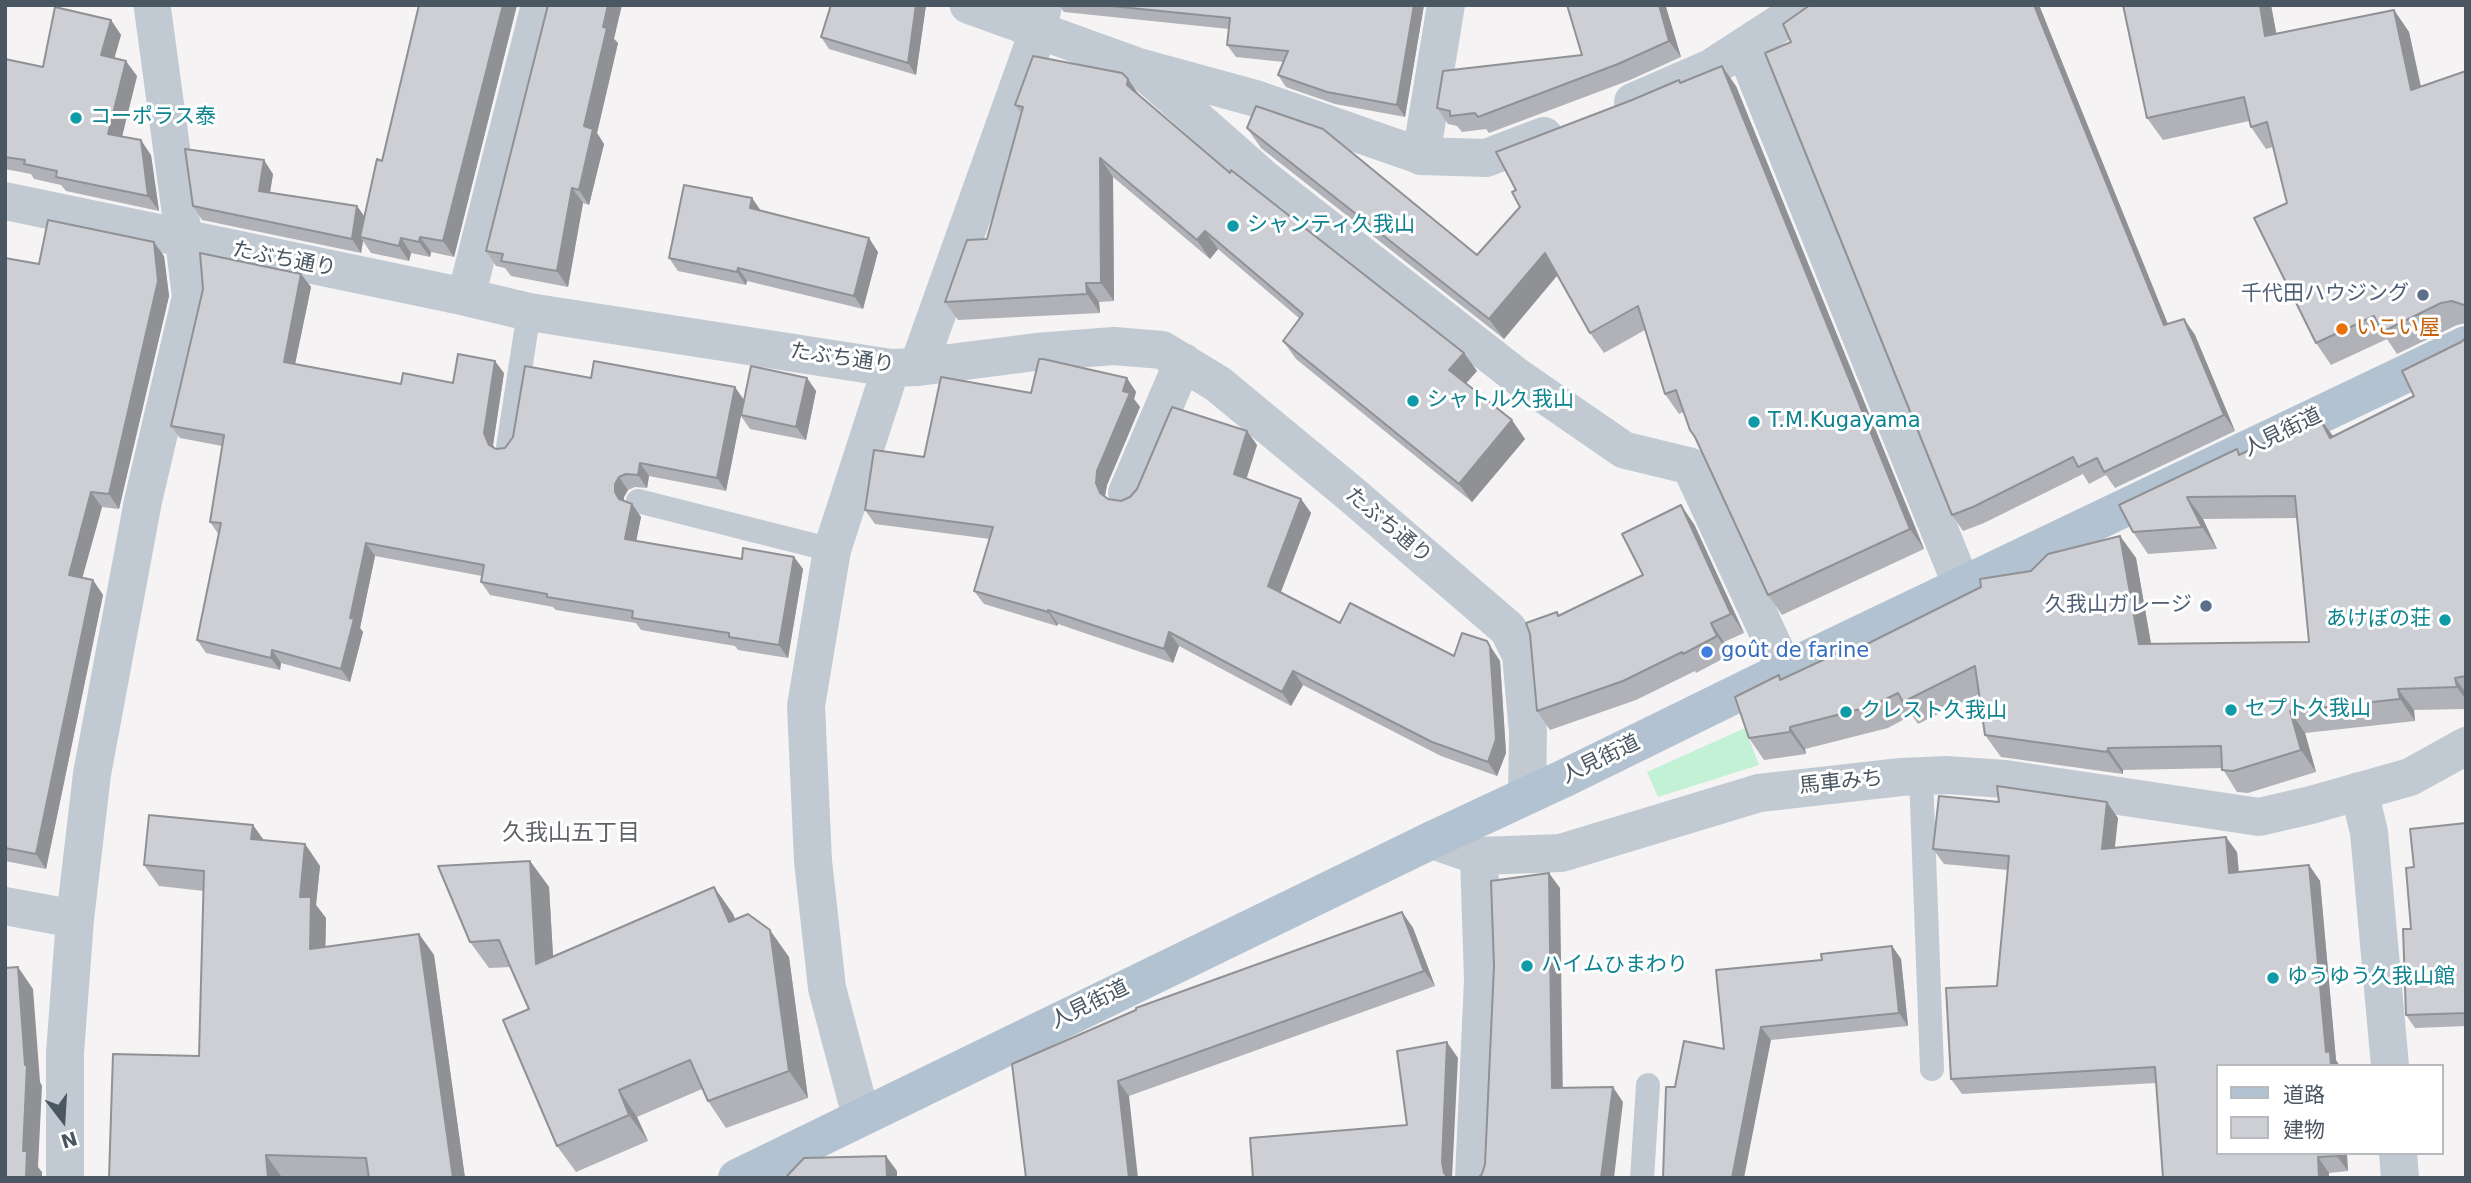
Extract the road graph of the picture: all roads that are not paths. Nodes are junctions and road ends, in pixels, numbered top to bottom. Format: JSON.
{"nodes":[{"id":1,"x":152,"y":5,"type":"edge"},
{"id":2,"x":540,"y":5,"type":"edge"},
{"id":3,"x":968,"y":5,"type":"edge"},
{"id":4,"x":1446,"y":5,"type":"edge"},
{"id":5,"x":1808,"y":5,"type":"edge"},
{"id":6,"x":1040,"y":18,"type":"edge"},
{"id":7,"x":1744,"y":47,"type":"junction"},
{"id":8,"x":1138,"y":66,"type":"junction"},
{"id":9,"x":1422,"y":156,"type":"junction"},
{"id":10,"x":5,"y":201,"type":"edge"},
{"id":11,"x":184,"y":240,"type":"junction"},
{"id":12,"x":466,"y":297,"type":"junction"},
{"id":13,"x":528,"y":312,"type":"junction"},
{"id":14,"x":2466,"y":345,"type":"edge"},
{"id":15,"x":1183,"y":362,"type":"junction"},
{"id":16,"x":904,"y":367,"type":"junction"},
{"id":17,"x":508,"y":447,"type":"edge"},
{"id":18,"x":1127,"y":493,"type":"dead end"},
{"id":19,"x":638,"y":501,"type":"dead end"},
{"id":20,"x":832,"y":550,"type":"junction"},
{"id":21,"x":1962,"y":586,"type":"junction"},
{"id":22,"x":1785,"y":670,"type":"junction"},
{"id":23,"x":2466,"y":746,"type":"edge"},
{"id":24,"x":1921,"y":776,"type":"junction"},
{"id":25,"x":2359,"y":791,"type":"junction"},
{"id":26,"x":1527,"y":795,"type":"junction"},
{"id":27,"x":1432,"y":840,"type":"junction"},
{"id":28,"x":1479,"y":856,"type":"junction"},
{"id":29,"x":5,"y":906,"type":"edge"},
{"id":30,"x":75,"y":919,"type":"junction"},
{"id":31,"x":2390,"y":1064,"type":"edge"},
{"id":32,"x":1932,"y":1069,"type":"dead end"},
{"id":33,"x":1648,"y":1084,"type":"dead end"},
{"id":34,"x":862,"y":1116,"type":"junction"},
{"id":35,"x":2398,"y":1155,"type":"edge"},
{"id":36,"x":65,"y":1178,"type":"edge"},
{"id":37,"x":737,"y":1178,"type":"edge"},
{"id":38,"x":1474,"y":1178,"type":"edge"},
{"id":39,"x":1642,"y":1178,"type":"edge"},
{"id":40,"x":2400,"y":1178,"type":"edge"}],
"edges":[{"from":1,"to":11,"type":"street"},
{"from":2,"to":12,"type":"street"},
{"from":3,"to":6,"type":"street"},
{"from":4,"to":9,"type":"street"},
{"from":5,"to":7,"type":"street"},
{"from":6,"to":8,"type":"street"},
{"from":6,"to":16,"type":"street"},
{"from":7,"to":9,"type":"street"},
{"from":7,"to":21,"type":"street"},
{"from":8,"to":9,"type":"street"},
{"from":8,"to":22,"type":"street"},
{"from":10,"to":11,"type":"street","name":"たぶち通り"},
{"from":11,"to":12,"type":"street","name":"たぶち通り"},
{"from":11,"to":30,"type":"street"},
{"from":12,"to":13,"type":"street","name":"たぶち通り"},
{"from":13,"to":16,"type":"street","name":"たぶち通り"},
{"from":13,"to":17,"type":"lane"},
{"from":14,"to":21,"type":"main road","name":"人見街道"},
{"from":15,"to":16,"type":"street","name":"たぶち通り"},
{"from":15,"to":18,"type":"street"},
{"from":15,"to":26,"type":"street","name":"たぶち通り"},
{"from":16,"to":20,"type":"street"},
{"from":19,"to":20,"type":"lane"},
{"from":20,"to":34,"type":"street"},
{"from":21,"to":22,"type":"main road","name":"人見街道"},
{"from":22,"to":26,"type":"main road","name":"人見街道"},
{"from":23,"to":25,"type":"street"},
{"from":24,"to":25,"type":"street","name":"馬車みち"},
{"from":24,"to":28,"type":"street","name":"馬車みち"},
{"from":24,"to":32,"type":"lane"},
{"from":25,"to":31,"type":"street"},
{"from":26,"to":27,"type":"main road","name":"人見街道"},
{"from":27,"to":28,"type":"street","name":"馬車みち"},
{"from":27,"to":34,"type":"main road","name":"人見街道"},
{"from":28,"to":38,"type":"street"},
{"from":29,"to":30,"type":"street"},
{"from":30,"to":36,"type":"street"},
{"from":33,"to":39,"type":"lane"},
{"from":34,"to":37,"type":"main road","name":"人見街道"},
{"from":35,"to":40,"type":"street"}]}
